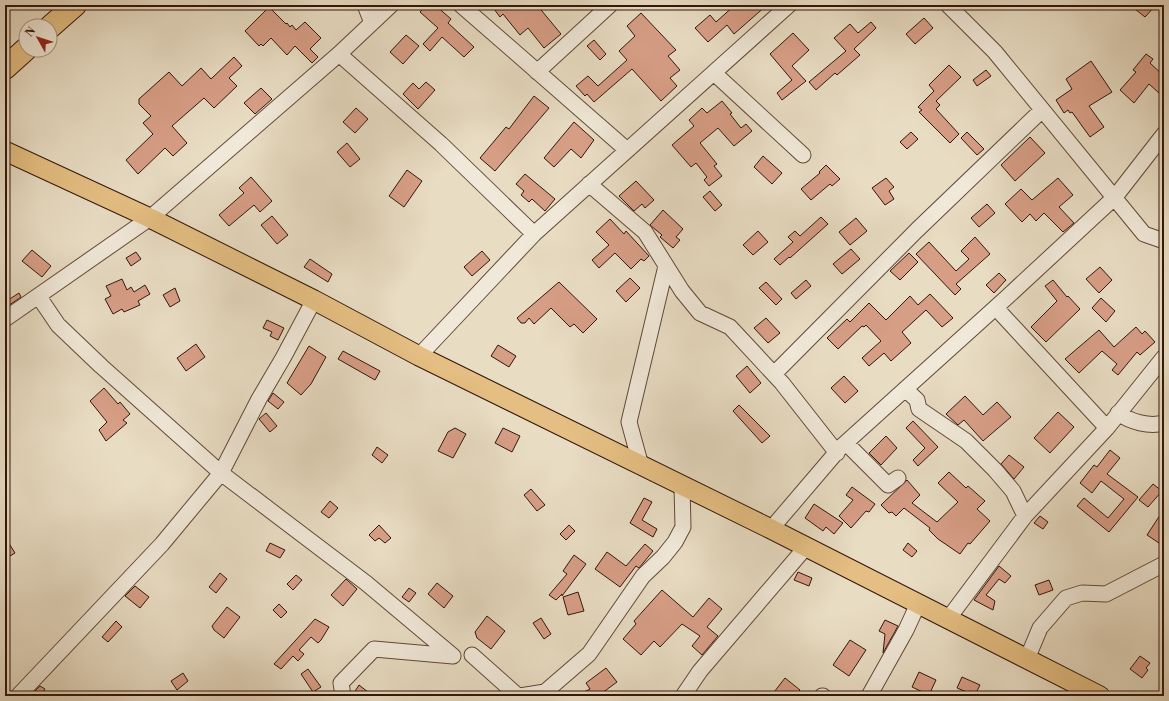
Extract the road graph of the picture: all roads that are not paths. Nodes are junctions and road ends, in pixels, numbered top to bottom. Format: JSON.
{"nodes":[{"id":1,"x":75,"y":5,"type":"edge"},
{"id":2,"x":365,"y":5,"type":"edge"},
{"id":3,"x":391,"y":5,"type":"edge"},
{"id":4,"x":461,"y":5,"type":"edge"},
{"id":5,"x":610,"y":5,"type":"edge"},
{"id":6,"x":789,"y":5,"type":"edge"},
{"id":7,"x":948,"y":5,"type":"edge"},
{"id":8,"x":58,"y":20,"type":"edge"},
{"id":9,"x":372,"y":22,"type":"junction"},
{"id":10,"x":339,"y":54,"type":"junction"},
{"id":11,"x":18,"y":56,"type":"edge"},
{"id":12,"x":5,"y":68,"type":"edge"},
{"id":13,"x":537,"y":72,"type":"junction"},
{"id":14,"x":714,"y":73,"type":"junction"},
{"id":15,"x":1041,"y":111,"type":"junction"},
{"id":16,"x":1164,"y":134,"type":"edge"},
{"id":17,"x":627,"y":150,"type":"junction"},
{"id":18,"x":5,"y":152,"type":"edge"},
{"id":19,"x":803,"y":156,"type":"dead end"},
{"id":20,"x":589,"y":184,"type":"junction"},
{"id":21,"x":1115,"y":197,"type":"junction"},
{"id":22,"x":150,"y":218,"type":"junction"},
{"id":23,"x":534,"y":234,"type":"junction"},
{"id":24,"x":1164,"y":241,"type":"edge"},
{"id":25,"x":666,"y":266,"type":"junction"},
{"id":26,"x":39,"y":296,"type":"junction"},
{"id":27,"x":314,"y":300,"type":"junction"},
{"id":28,"x":996,"y":308,"type":"junction"},
{"id":29,"x":5,"y":319,"type":"edge"},
{"id":30,"x":419,"y":356,"type":"junction"},
{"id":31,"x":1164,"y":357,"type":"edge"},
{"id":32,"x":774,"y":374,"type":"junction"},
{"id":33,"x":906,"y":389,"type":"junction"},
{"id":34,"x":1118,"y":414,"type":"junction"},
{"id":35,"x":1164,"y":423,"type":"edge"},
{"id":36,"x":1107,"y":428,"type":"junction"},
{"id":37,"x":842,"y":448,"type":"junction"},
{"id":38,"x":641,"y":466,"type":"junction"},
{"id":39,"x":221,"y":473,"type":"junction"},
{"id":40,"x":898,"y":478,"type":"dead end"},
{"id":41,"x":682,"y":486,"type":"junction"},
{"id":42,"x":1025,"y":516,"type":"junction"},
{"id":43,"x":770,"y":530,"type":"junction"},
{"id":44,"x":806,"y":548,"type":"junction"},
{"id":45,"x":1164,"y":564,"type":"edge"},
{"id":46,"x":918,"y":604,"type":"junction"},
{"id":47,"x":948,"y":619,"type":"junction"},
{"id":48,"x":472,"y":655,"type":"dead end"},
{"id":49,"x":1027,"y":659,"type":"junction"},
{"id":50,"x":18,"y":696,"type":"edge"},
{"id":51,"x":343,"y":696,"type":"edge"},
{"id":52,"x":519,"y":696,"type":"edge"},
{"id":53,"x":683,"y":696,"type":"edge"},
{"id":54,"x":869,"y":696,"type":"edge"},
{"id":55,"x":1100,"y":696,"type":"edge"}],
"edges":[{"from":1,"to":8,"type":"highway"},
{"from":2,"to":9,"type":"street"},
{"from":3,"to":9,"type":"street"},
{"from":4,"to":13,"type":"street"},
{"from":5,"to":13,"type":"street"},
{"from":6,"to":14,"type":"street"},
{"from":7,"to":15,"type":"street"},
{"from":9,"to":10,"type":"street"},
{"from":10,"to":22,"type":"street"},
{"from":10,"to":23,"type":"street"},
{"from":11,"to":12,"type":"highway"},
{"from":13,"to":17,"type":"street"},
{"from":14,"to":17,"type":"street"},
{"from":14,"to":19,"type":"street"},
{"from":15,"to":21,"type":"street"},
{"from":15,"to":32,"type":"street"},
{"from":16,"to":21,"type":"street"},
{"from":17,"to":20,"type":"street"},
{"from":18,"to":22,"type":"main road"},
{"from":20,"to":23,"type":"street"},
{"from":20,"to":25,"type":"street"},
{"from":21,"to":24,"type":"street"},
{"from":21,"to":28,"type":"street"},
{"from":22,"to":26,"type":"street"},
{"from":22,"to":27,"type":"main road"},
{"from":23,"to":30,"type":"street"},
{"from":25,"to":32,"type":"street"},
{"from":25,"to":38,"type":"street"},
{"from":26,"to":29,"type":"street"},
{"from":26,"to":39,"type":"street"},
{"from":27,"to":30,"type":"main road"},
{"from":27,"to":39,"type":"street"},
{"from":28,"to":33,"type":"street"},
{"from":28,"to":36,"type":"street"},
{"from":30,"to":38,"type":"main road"},
{"from":31,"to":34,"type":"street"},
{"from":32,"to":37,"type":"street"},
{"from":33,"to":37,"type":"street"},
{"from":33,"to":42,"type":"street"},
{"from":34,"to":35,"type":"street"},
{"from":34,"to":36,"type":"street"},
{"from":36,"to":42,"type":"street"},
{"from":37,"to":40,"type":"street"},
{"from":37,"to":43,"type":"street"},
{"from":38,"to":41,"type":"main road"},
{"from":39,"to":50,"type":"street"},
{"from":39,"to":51,"type":"street"},
{"from":41,"to":43,"type":"main road"},
{"from":41,"to":52,"type":"street"},
{"from":42,"to":47,"type":"street"},
{"from":43,"to":44,"type":"main road"},
{"from":44,"to":46,"type":"main road"},
{"from":44,"to":53,"type":"street"},
{"from":45,"to":49,"type":"street"},
{"from":46,"to":47,"type":"main road"},
{"from":46,"to":54,"type":"street"},
{"from":47,"to":49,"type":"main road"},
{"from":48,"to":52,"type":"street"},
{"from":49,"to":55,"type":"main road"}]}
